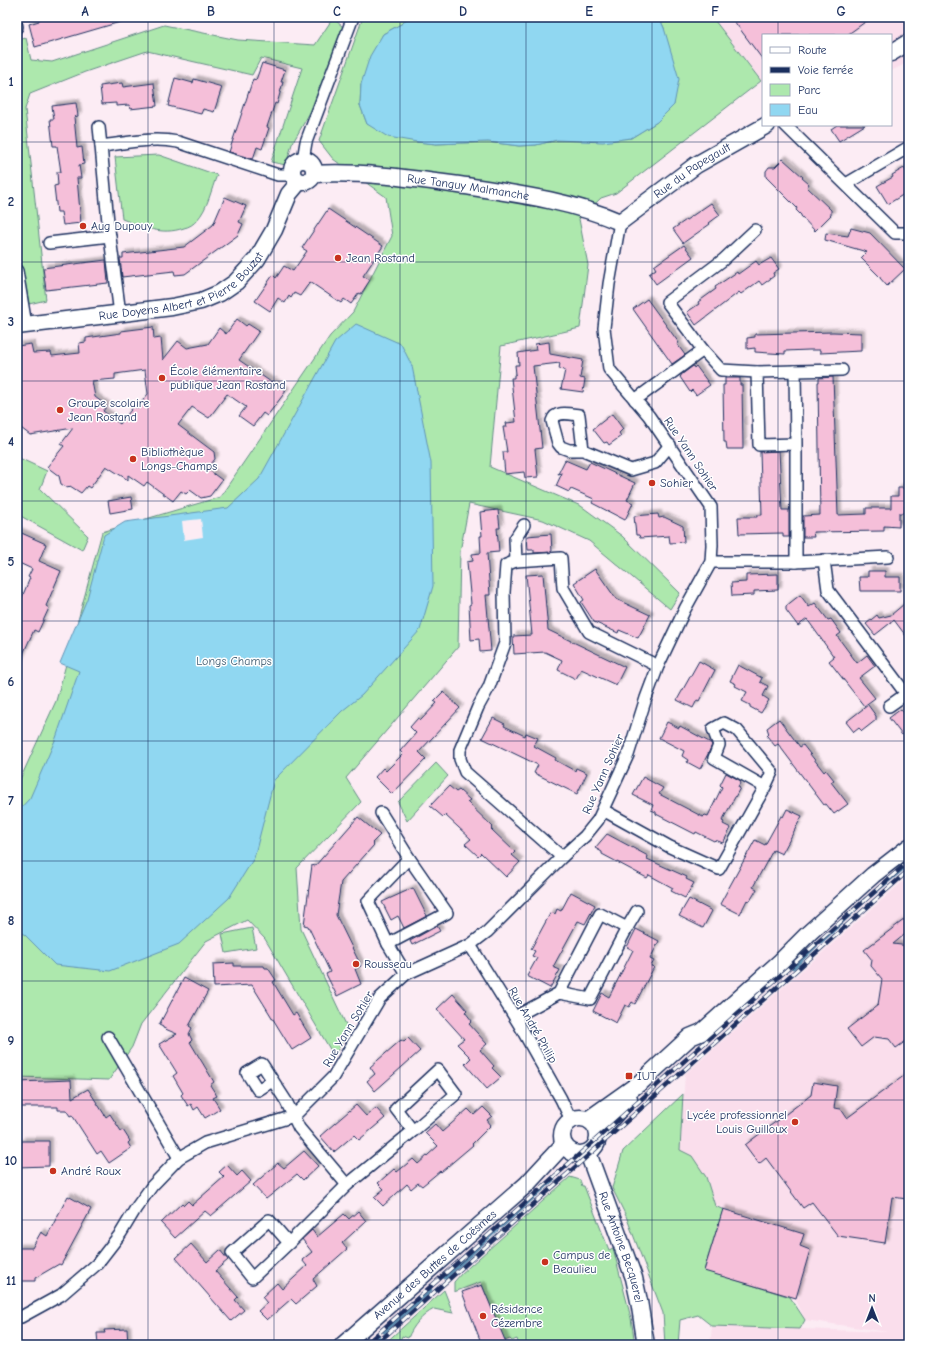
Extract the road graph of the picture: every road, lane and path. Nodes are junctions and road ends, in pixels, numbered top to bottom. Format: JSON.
{"nodes":[{"id":1,"x":352,"y":17,"type":"edge"},
{"id":2,"x":909,"y":42,"type":"edge"},
{"id":3,"x":892,"y":52,"type":"edge"},
{"id":4,"x":766,"y":126,"type":"edge"},
{"id":5,"x":786,"y":126,"type":"edge"},
{"id":6,"x":99,"y":127,"type":"dead end"},
{"id":7,"x":101,"y":146,"type":"junction"},
{"id":8,"x":909,"y":147,"type":"edge"},
{"id":9,"x":303,"y":160,"type":"junction"},
{"id":10,"x":314,"y":174,"type":"junction"},
{"id":11,"x":296,"y":178,"type":"junction"},
{"id":12,"x":846,"y":184,"type":"junction"},
{"id":13,"x":620,"y":222,"type":"junction"},
{"id":14,"x":755,"y":230,"type":"dead end"},
{"id":15,"x":909,"y":233,"type":"edge"},
{"id":16,"x":110,"y":236,"type":"junction"},
{"id":17,"x":49,"y":243,"type":"dead end"},
{"id":18,"x":17,"y":271,"type":"edge"},
{"id":19,"x":120,"y":314,"type":"junction"},
{"id":20,"x":21,"y":326,"type":"edge"},
{"id":21,"x":703,"y":350,"type":"junction"},
{"id":22,"x":842,"y":370,"type":"dead end"},
{"id":23,"x":795,"y":371,"type":"junction"},
{"id":24,"x":757,"y":372,"type":"junction"},
{"id":25,"x":635,"y":400,"type":"junction"},
{"id":26,"x":796,"y":444,"type":"junction"},
{"id":27,"x":670,"y":445,"type":"junction"},
{"id":28,"x":583,"y":450,"type":"dead end"},
{"id":29,"x":524,"y":525,"type":"dead end"},
{"id":30,"x":888,"y":557,"type":"dead end"},
{"id":31,"x":824,"y":560,"type":"junction"},
{"id":32,"x":516,"y":561,"type":"junction"},
{"id":33,"x":711,"y":562,"type":"junction"},
{"id":34,"x":796,"y":562,"type":"junction"},
{"id":35,"x":658,"y":666,"type":"junction"},
{"id":36,"x":889,"y":706,"type":"dead end"},
{"id":37,"x":764,"y":787,"type":"junction"},
{"id":38,"x":603,"y":810,"type":"junction"},
{"id":39,"x":381,"y":813,"type":"dead end"},
{"id":40,"x":909,"y":847,"type":"edge"},
{"id":41,"x":562,"y":857,"type":"junction"},
{"id":42,"x":409,"y":858,"type":"junction"},
{"id":43,"x":637,"y":911,"type":"dead end"},
{"id":44,"x":627,"y":928,"type":"junction"},
{"id":45,"x":388,"y":944,"type":"junction"},
{"id":46,"x":470,"y":945,"type":"junction"},
{"id":47,"x":406,"y":974,"type":"junction"},
{"id":48,"x":559,"y":992,"type":"junction"},
{"id":49,"x":515,"y":1017,"type":"junction"},
{"id":50,"x":108,"y":1038,"type":"dead end"},
{"id":51,"x":272,"y":1081,"type":"dead end"},
{"id":52,"x":641,"y":1082,"type":"junction"},
{"id":53,"x":294,"y":1116,"type":"junction"},
{"id":54,"x":588,"y":1119,"type":"junction"},
{"id":55,"x":570,"y":1120,"type":"junction"},
{"id":56,"x":413,"y":1131,"type":"junction"},
{"id":57,"x":598,"y":1134,"type":"junction"},
{"id":58,"x":574,"y":1150,"type":"junction"},
{"id":59,"x":179,"y":1158,"type":"junction"},
{"id":60,"x":347,"y":1185,"type":"junction"},
{"id":61,"x":289,"y":1243,"type":"junction"},
{"id":62,"x":17,"y":1317,"type":"edge"},
{"id":63,"x":343,"y":1345,"type":"edge"},
{"id":64,"x":646,"y":1345,"type":"edge"}],
"edges":[{"from":1,"to":9,"type":"street"},
{"from":2,"to":3,"type":"street"},
{"from":4,"to":13,"type":"street","name":"Rue du Papegault"},
{"from":5,"to":12,"type":"street"},
{"from":6,"to":7,"type":"street"},
{"from":7,"to":11,"type":"street"},
{"from":7,"to":16,"type":"street"},
{"from":8,"to":12,"type":"street"},
{"from":9,"to":10,"type":"street"},
{"from":9,"to":11,"type":"street"},
{"from":10,"to":11,"type":"street"},
{"from":10,"to":13,"type":"street","name":"Rue Tanguy Malmanche"},
{"from":11,"to":19,"type":"street","name":"Rue Doyens Albert et Pierre Bouzat"},
{"from":12,"to":15,"type":"street"},
{"from":13,"to":25,"type":"street","name":"Rue Yann Sohier"},
{"from":14,"to":21,"type":"street"},
{"from":16,"to":17,"type":"street"},
{"from":16,"to":19,"type":"street"},
{"from":18,"to":20,"type":"street"},
{"from":19,"to":20,"type":"street","name":"Rue Doyens Albert et Pierre Bouzat"},
{"from":21,"to":24,"type":"street"},
{"from":21,"to":25,"type":"street"},
{"from":22,"to":23,"type":"street"},
{"from":23,"to":24,"type":"street"},
{"from":23,"to":26,"type":"street"},
{"from":24,"to":26,"type":"street"},
{"from":25,"to":27,"type":"street","name":"Rue Yann Sohier"},
{"from":26,"to":34,"type":"street"},
{"from":27,"to":28,"type":"street"},
{"from":27,"to":33,"type":"street","name":"Rue Yann Sohier"},
{"from":29,"to":32,"type":"street"},
{"from":30,"to":31,"type":"street"},
{"from":31,"to":34,"type":"street"},
{"from":31,"to":36,"type":"street"},
{"from":32,"to":35,"type":"street"},
{"from":32,"to":41,"type":"street"},
{"from":33,"to":34,"type":"street"},
{"from":33,"to":35,"type":"street","name":"Rue Yann Sohier"},
{"from":35,"to":38,"type":"street","name":"Rue Yann Sohier"},
{"from":37,"to":37,"type":"street"},
{"from":37,"to":38,"type":"street"},
{"from":38,"to":41,"type":"street","name":"Rue Yann Sohier"},
{"from":39,"to":42,"type":"street"},
{"from":40,"to":52,"type":"street"},
{"from":41,"to":46,"type":"street","name":"Rue Yann Sohier"},
{"from":42,"to":45,"type":"street"},
{"from":42,"to":45,"type":"street"},
{"from":43,"to":44,"type":"street"},
{"from":44,"to":48,"type":"street"},
{"from":44,"to":48,"type":"street"},
{"from":45,"to":47,"type":"street"},
{"from":46,"to":47,"type":"street","name":"Rue Yann Sohier"},
{"from":46,"to":49,"type":"street","name":"Rue André Philip"},
{"from":47,"to":53,"type":"street","name":"Rue Yann Sohier"},
{"from":48,"to":49,"type":"street"},
{"from":49,"to":55,"type":"street","name":"Rue André Philip"},
{"from":50,"to":59,"type":"street"},
{"from":51,"to":53,"type":"street"},
{"from":52,"to":54,"type":"street"},
{"from":52,"to":57,"type":"street"},
{"from":53,"to":59,"type":"street","name":"Rue Yann Sohier"},
{"from":53,"to":60,"type":"street"},
{"from":54,"to":55,"type":"street"},
{"from":54,"to":57,"type":"street"},
{"from":55,"to":58,"type":"street"},
{"from":56,"to":56,"type":"street"},
{"from":56,"to":60,"type":"street"},
{"from":57,"to":58,"type":"street"},
{"from":58,"to":63,"type":"street","name":"Avenue des Buttes de Coësmes"},
{"from":58,"to":64,"type":"street","name":"Rue Antoine Becquerel"},
{"from":59,"to":62,"type":"street","name":"Rue Yann Sohier"},
{"from":60,"to":61,"type":"street"},
{"from":61,"to":61,"type":"street"}]}
